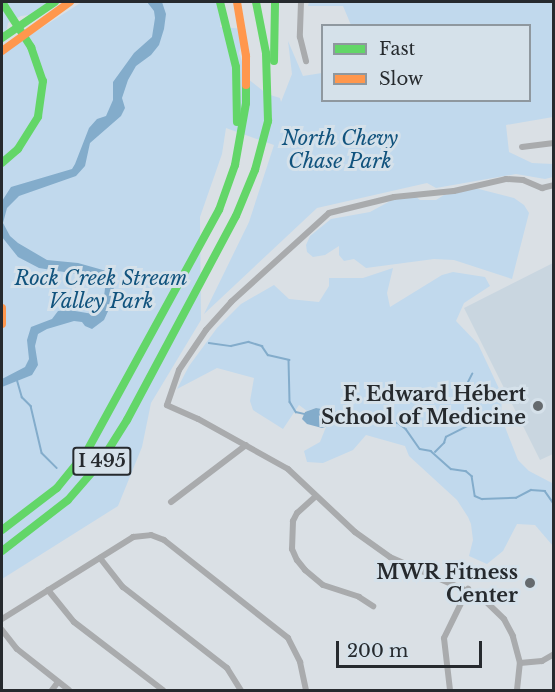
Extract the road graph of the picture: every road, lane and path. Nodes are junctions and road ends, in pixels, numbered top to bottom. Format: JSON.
{"nodes":[{"id":1,"x":2,"y":2,"type":"edge"},
{"id":2,"x":55,"y":2,"type":"edge"},
{"id":3,"x":70,"y":2,"type":"edge"},
{"id":4,"x":220,"y":2,"type":"edge"},
{"id":5,"x":237,"y":2,"type":"edge"},
{"id":6,"x":256,"y":2,"type":"edge"},
{"id":7,"x":275,"y":2,"type":"edge"},
{"id":8,"x":301,"y":2,"type":"edge"},
{"id":9,"x":19,"y":26,"type":"junction"},
{"id":10,"x":25,"y":35,"type":"junction"},
{"id":11,"x":2,"y":38,"type":"edge"},
{"id":12,"x":2,"y":51,"type":"edge"},
{"id":13,"x":306,"y":61,"type":"dead end"},
{"id":14,"x":268,"y":121,"type":"junction"},
{"id":15,"x":554,"y":143,"type":"edge"},
{"id":16,"x":522,"y":147,"type":"dead end"},
{"id":17,"x":2,"y":163,"type":"edge"},
{"id":18,"x":229,"y":185,"type":"junction"},
{"id":19,"x":554,"y":185,"type":"edge"},
{"id":20,"x":2,"y":308,"type":"edge"},
{"id":21,"x":2,"y":324,"type":"edge"},
{"id":22,"x":246,"y":445,"type":"junction"},
{"id":23,"x":316,"y":496,"type":"junction"},
{"id":24,"x":171,"y":502,"type":"dead end"},
{"id":25,"x":2,"y":530,"type":"edge"},
{"id":26,"x":2,"y":551,"type":"edge"},
{"id":27,"x":100,"y":558,"type":"junction"},
{"id":28,"x":468,"y":589,"type":"junction"},
{"id":29,"x":48,"y":590,"type":"junction"},
{"id":30,"x":373,"y":606,"type":"dead end"},
{"id":31,"x":2,"y":619,"type":"edge"},
{"id":32,"x":2,"y":630,"type":"edge"},
{"id":33,"x":554,"y":654,"type":"edge"},
{"id":34,"x":520,"y":663,"type":"junction"},
{"id":35,"x":58,"y":682,"type":"junction"},
{"id":36,"x":52,"y":690,"type":"edge"},
{"id":37,"x":69,"y":690,"type":"edge"},
{"id":38,"x":163,"y":690,"type":"edge"},
{"id":39,"x":241,"y":690,"type":"edge"},
{"id":40,"x":306,"y":690,"type":"edge"},
{"id":41,"x":450,"y":690,"type":"edge"},
{"id":42,"x":517,"y":690,"type":"edge"}],
"edges":[{"from":1,"to":9,"type":"main road"},
{"from":2,"to":9,"type":"main road"},
{"from":3,"to":10,"type":"main road"},
{"from":4,"to":18,"type":"main road"},
{"from":5,"to":18,"type":"main road","number":"I 495"},
{"from":6,"to":14,"type":"main road","number":"I 495"},
{"from":7,"to":14,"type":"main road"},
{"from":8,"to":13,"type":"street"},
{"from":9,"to":10,"type":"main road"},
{"from":9,"to":11,"type":"main road"},
{"from":10,"to":12,"type":"main road"},
{"from":10,"to":17,"type":"main road"},
{"from":14,"to":26,"type":"main road","number":"I 495"},
{"from":15,"to":16,"type":"street"},
{"from":18,"to":25,"type":"main road","number":"I 495"},
{"from":19,"to":22,"type":"street"},
{"from":20,"to":21,"type":"main road"},
{"from":22,"to":23,"type":"street"},
{"from":22,"to":24,"type":"street"},
{"from":23,"to":28,"type":"street"},
{"from":23,"to":30,"type":"street"},
{"from":27,"to":29,"type":"street"},
{"from":27,"to":39,"type":"street"},
{"from":27,"to":40,"type":"street"},
{"from":28,"to":34,"type":"street"},
{"from":28,"to":41,"type":"street"},
{"from":29,"to":31,"type":"street"},
{"from":29,"to":38,"type":"street"},
{"from":32,"to":35,"type":"street"},
{"from":33,"to":34,"type":"street"},
{"from":34,"to":42,"type":"street"},
{"from":35,"to":36,"type":"street"},
{"from":35,"to":37,"type":"street"}]}
